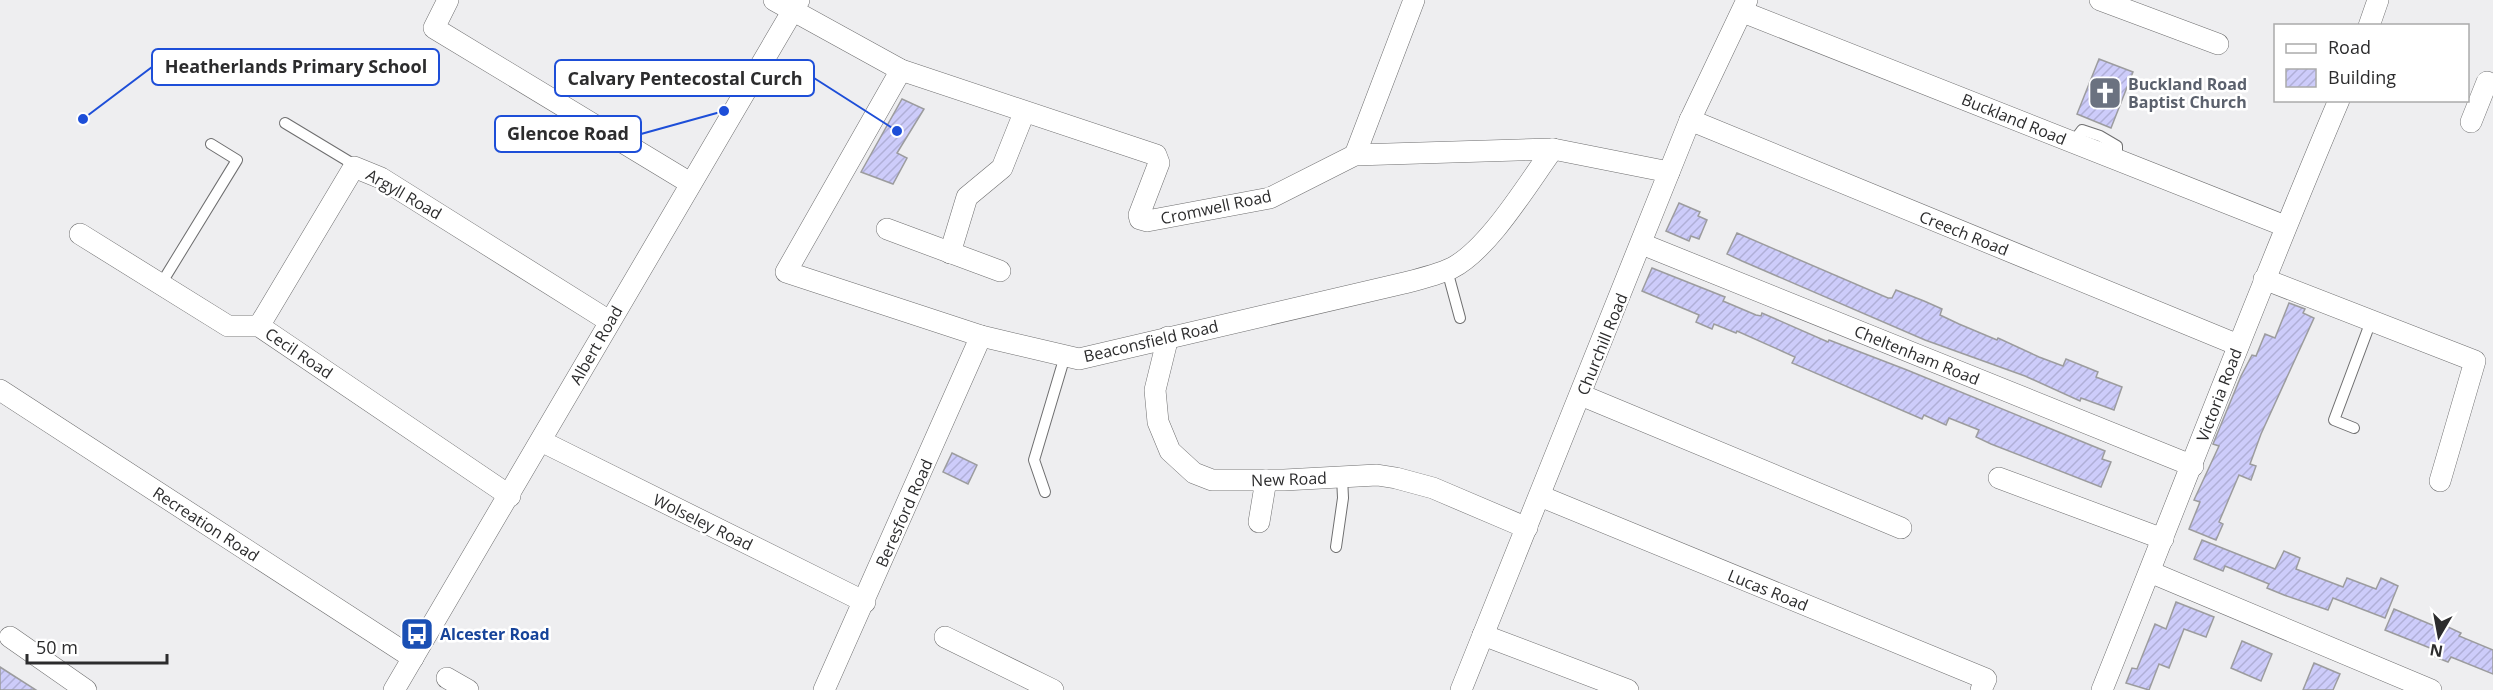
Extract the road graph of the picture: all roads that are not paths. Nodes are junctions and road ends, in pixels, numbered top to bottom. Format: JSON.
{"nodes":[{"id":1,"x":448,"y":0,"type":"edge"},
{"id":2,"x":774,"y":0,"type":"edge"},
{"id":3,"x":1414,"y":0,"type":"edge"},
{"id":4,"x":2100,"y":0,"type":"edge"},
{"id":5,"x":2376,"y":1,"type":"edge"},
{"id":6,"x":796,"y":5,"type":"edge"},
{"id":7,"x":1745,"y":6,"type":"edge"},
{"id":8,"x":2370,"y":24,"type":"edge"},
{"id":9,"x":2218,"y":44,"type":"dead end"},
{"id":10,"x":902,"y":70,"type":"junction"},
{"id":11,"x":2487,"y":82,"type":"dead end"},
{"id":12,"x":2338,"y":102,"type":"edge"},
{"id":13,"x":2471,"y":109,"type":"edge"},
{"id":14,"x":1024,"y":113,"type":"junction"},
{"id":15,"x":1690,"y":120,"type":"junction"},
{"id":16,"x":285,"y":123,"type":"dead end"},
{"id":17,"x":211,"y":144,"type":"dead end"},
{"id":18,"x":1553,"y":149,"type":"junction"},
{"id":19,"x":1354,"y":155,"type":"junction"},
{"id":20,"x":354,"y":167,"type":"junction"},
{"id":21,"x":1669,"y":172,"type":"junction"},
{"id":22,"x":690,"y":183,"type":"junction"},
{"id":23,"x":2285,"y":226,"type":"junction"},
{"id":24,"x":887,"y":229,"type":"dead end"},
{"id":25,"x":80,"y":234,"type":"dead end"},
{"id":26,"x":1642,"y":244,"type":"junction"},
{"id":27,"x":950,"y":254,"type":"junction"},
{"id":28,"x":1447,"y":270,"type":"junction"},
{"id":29,"x":1000,"y":271,"type":"dead end"},
{"id":30,"x":2264,"y":279,"type":"junction"},
{"id":31,"x":161,"y":284,"type":"junction"},
{"id":32,"x":1460,"y":318,"type":"dead end"},
{"id":33,"x":609,"y":321,"type":"junction"},
{"id":34,"x":2371,"y":321,"type":"junction"},
{"id":35,"x":259,"y":326,"type":"junction"},
{"id":36,"x":981,"y":336,"type":"junction"},
{"id":37,"x":1168,"y":337,"type":"junction"},
{"id":38,"x":2238,"y":345,"type":"junction"},
{"id":39,"x":1065,"y":356,"type":"junction"},
{"id":40,"x":0,"y":390,"type":"edge"},
{"id":41,"x":1581,"y":395,"type":"junction"},
{"id":42,"x":2354,"y":428,"type":"dead end"},
{"id":43,"x":541,"y":441,"type":"junction"},
{"id":44,"x":2193,"y":466,"type":"junction"},
{"id":45,"x":1342,"y":477,"type":"junction"},
{"id":46,"x":1999,"y":478,"type":"dead end"},
{"id":47,"x":1266,"y":480,"type":"junction"},
{"id":48,"x":2440,"y":481,"type":"dead end"},
{"id":49,"x":1045,"y":492,"type":"dead end"},
{"id":50,"x":510,"y":496,"type":"junction"},
{"id":51,"x":1540,"y":496,"type":"junction"},
{"id":52,"x":1259,"y":522,"type":"dead end"},
{"id":53,"x":1527,"y":528,"type":"junction"},
{"id":54,"x":1900,"y":528,"type":"dead end"},
{"id":55,"x":2163,"y":539,"type":"junction"},
{"id":56,"x":1336,"y":547,"type":"dead end"},
{"id":57,"x":2150,"y":572,"type":"junction"},
{"id":58,"x":865,"y":602,"type":"junction"},
{"id":59,"x":1483,"y":635,"type":"junction"},
{"id":60,"x":10,"y":637,"type":"dead end"},
{"id":61,"x":945,"y":637,"type":"dead end"},
{"id":62,"x":413,"y":658,"type":"junction"},
{"id":63,"x":447,"y":678,"type":"dead end"},
{"id":64,"x":56,"y":681,"type":"edge"},
{"id":65,"x":2392,"y":682,"type":"edge"},
{"id":66,"x":86,"y":690,"type":"edge"},
{"id":67,"x":393,"y":690,"type":"edge"},
{"id":68,"x":468,"y":690,"type":"edge"},
{"id":69,"x":824,"y":690,"type":"edge"},
{"id":70,"x":1053,"y":690,"type":"edge"},
{"id":71,"x":1461,"y":690,"type":"edge"},
{"id":72,"x":1628,"y":690,"type":"edge"},
{"id":73,"x":1981,"y":690,"type":"edge"},
{"id":74,"x":2102,"y":690,"type":"edge"},
{"id":75,"x":2431,"y":690,"type":"edge"}],
"edges":[{"from":1,"to":22,"type":"street"},
{"from":2,"to":6,"type":"street","name":"Cromwell Road"},
{"from":3,"to":19,"type":"street"},
{"from":4,"to":9,"type":"street"},
{"from":5,"to":8,"type":"street"},
{"from":6,"to":10,"type":"street","name":"Cromwell Road"},
{"from":6,"to":22,"type":"street","name":"Albert Road"},
{"from":7,"to":15,"type":"street","name":"Churchill Road"},
{"from":7,"to":23,"type":"street","name":"Buckland Road"},
{"from":10,"to":14,"type":"street","name":"Cromwell Road"},
{"from":10,"to":36,"type":"street","name":"Beaconsfield Road"},
{"from":11,"to":13,"type":"street"},
{"from":12,"to":23,"type":"street","name":"Victoria Road"},
{"from":14,"to":19,"type":"street","name":"Cromwell Road"},
{"from":14,"to":27,"type":"street"},
{"from":15,"to":21,"type":"street","name":"Churchill Road"},
{"from":15,"to":38,"type":"street","name":"Creech Road"},
{"from":16,"to":20,"type":"lane"},
{"from":17,"to":31,"type":"lane"},
{"from":18,"to":19,"type":"street","name":"Cromwell Road"},
{"from":18,"to":21,"type":"street","name":"Cromwell Road"},
{"from":18,"to":28,"type":"street","name":"Beaconsfield Road"},
{"from":20,"to":33,"type":"street","name":"Argyll Road"},
{"from":20,"to":35,"type":"street","name":"Argyll Road"},
{"from":21,"to":26,"type":"street","name":"Churchill Road"},
{"from":22,"to":33,"type":"street","name":"Albert Road"},
{"from":23,"to":30,"type":"street","name":"Victoria Road"},
{"from":24,"to":27,"type":"street"},
{"from":25,"to":31,"type":"street","name":"Cecil Road"},
{"from":26,"to":41,"type":"street","name":"Churchill Road"},
{"from":26,"to":44,"type":"street","name":"Cheltenham Road"},
{"from":27,"to":29,"type":"street"},
{"from":28,"to":32,"type":"lane"},
{"from":28,"to":37,"type":"street","name":"Beaconsfield Road"},
{"from":30,"to":34,"type":"street"},
{"from":30,"to":38,"type":"street","name":"Victoria Road"},
{"from":31,"to":35,"type":"street","name":"Cecil Road"},
{"from":33,"to":43,"type":"street","name":"Albert Road"},
{"from":34,"to":42,"type":"lane"},
{"from":34,"to":48,"type":"street"},
{"from":35,"to":50,"type":"street","name":"Cecil Road"},
{"from":36,"to":39,"type":"street","name":"Beaconsfield Road"},
{"from":36,"to":58,"type":"street","name":"Beresford Road"},
{"from":37,"to":39,"type":"street","name":"Beaconsfield Road"},
{"from":37,"to":47,"type":"street","name":"New Road"},
{"from":38,"to":44,"type":"street","name":"Victoria Road"},
{"from":39,"to":49,"type":"lane"},
{"from":40,"to":62,"type":"street","name":"Recreation Road"},
{"from":41,"to":51,"type":"street","name":"Churchill Road"},
{"from":41,"to":54,"type":"street"},
{"from":43,"to":50,"type":"street","name":"Albert Road"},
{"from":43,"to":58,"type":"street","name":"Wolseley Road"},
{"from":44,"to":55,"type":"street","name":"Victoria Road"},
{"from":45,"to":47,"type":"street","name":"New Road"},
{"from":45,"to":53,"type":"street","name":"New Road"},
{"from":45,"to":56,"type":"lane"},
{"from":46,"to":55,"type":"street"},
{"from":47,"to":52,"type":"street"},
{"from":50,"to":62,"type":"street","name":"Albert Road"},
{"from":51,"to":53,"type":"street","name":"Churchill Road"},
{"from":51,"to":73,"type":"street","name":"Lucas Road"},
{"from":53,"to":59,"type":"street","name":"Churchill Road"},
{"from":55,"to":57,"type":"street","name":"Victoria Road"},
{"from":57,"to":65,"type":"street"},
{"from":57,"to":74,"type":"street","name":"Victoria Road"},
{"from":58,"to":69,"type":"street","name":"Beresford Road"},
{"from":59,"to":71,"type":"street","name":"Churchill Road"},
{"from":59,"to":72,"type":"street"},
{"from":60,"to":64,"type":"street"},
{"from":61,"to":70,"type":"street"},
{"from":62,"to":67,"type":"street","name":"Albert Road"},
{"from":63,"to":68,"type":"street"},
{"from":64,"to":66,"type":"street"},
{"from":65,"to":75,"type":"street"}]}
